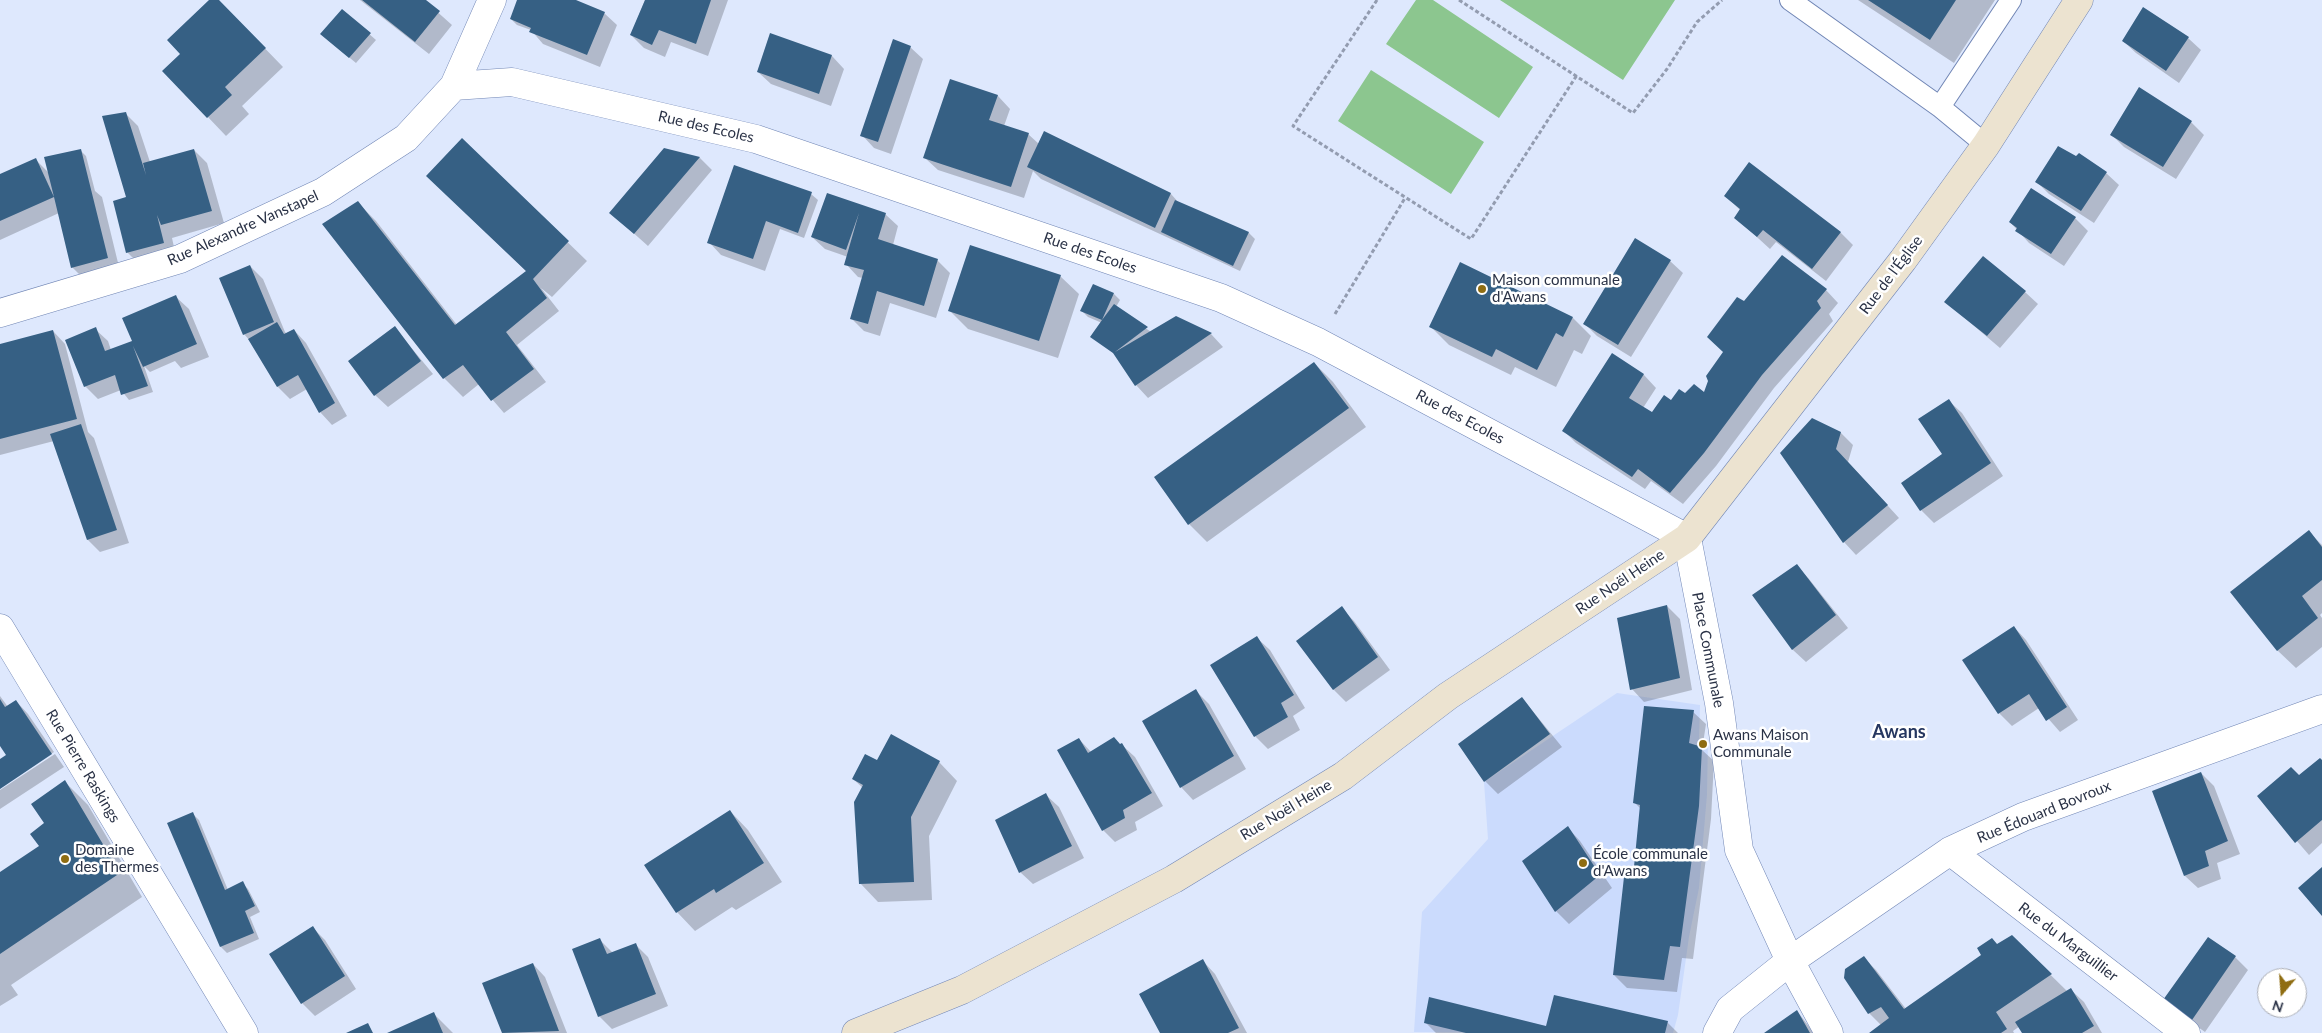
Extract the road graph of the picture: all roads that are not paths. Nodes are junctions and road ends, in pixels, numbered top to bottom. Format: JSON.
{"nodes":[{"id":1,"x":492,"y":0,"type":"edge"},
{"id":2,"x":1790,"y":0,"type":"edge"},
{"id":3,"x":2011,"y":0,"type":"edge"},
{"id":4,"x":2079,"y":0,"type":"edge"},
{"id":5,"x":454,"y":86,"type":"junction"},
{"id":6,"x":1940,"y":107,"type":"junction"},
{"id":7,"x":1986,"y":145,"type":"junction"},
{"id":8,"x":0,"y":313,"type":"edge"},
{"id":9,"x":1687,"y":538,"type":"junction"},
{"id":10,"x":0,"y":628,"type":"edge"},
{"id":11,"x":2322,"y":709,"type":"edge"},
{"id":12,"x":1950,"y":851,"type":"junction"},
{"id":13,"x":1790,"y":961,"type":"junction"},
{"id":14,"x":244,"y":1033,"type":"edge"},
{"id":15,"x":856,"y":1033,"type":"edge"},
{"id":16,"x":1717,"y":1033,"type":"edge"},
{"id":17,"x":1829,"y":1033,"type":"edge"},
{"id":18,"x":2186,"y":1033,"type":"edge"}],
"edges":[{"from":1,"to":5,"type":"street","name":"Rue Alexandre Vanstapel"},
{"from":2,"to":6,"type":"lane"},
{"from":3,"to":6,"type":"lane"},
{"from":4,"to":7,"type":"street","name":"Rue de l'Église"},
{"from":5,"to":8,"type":"street","name":"Rue Alexandre Vanstapel"},
{"from":5,"to":9,"type":"street","name":"Rue des Ecoles"},
{"from":6,"to":7,"type":"lane"},
{"from":7,"to":9,"type":"street","name":"Rue de l'Église"},
{"from":9,"to":13,"type":"street","name":"Place Communale"},
{"from":9,"to":15,"type":"street","name":"Rue Noël Heine"},
{"from":10,"to":14,"type":"street","name":"Rue Pierre Raskings"},
{"from":11,"to":12,"type":"street","name":"Rue Édouard Bovroux"},
{"from":12,"to":13,"type":"street","name":"Rue Édouard Bovroux"},
{"from":12,"to":18,"type":"street","name":"Rue du Marguillier"},
{"from":13,"to":16,"type":"street","name":"Rue Édouard Bovroux"},
{"from":13,"to":17,"type":"street","name":"Place Communale"}]}
